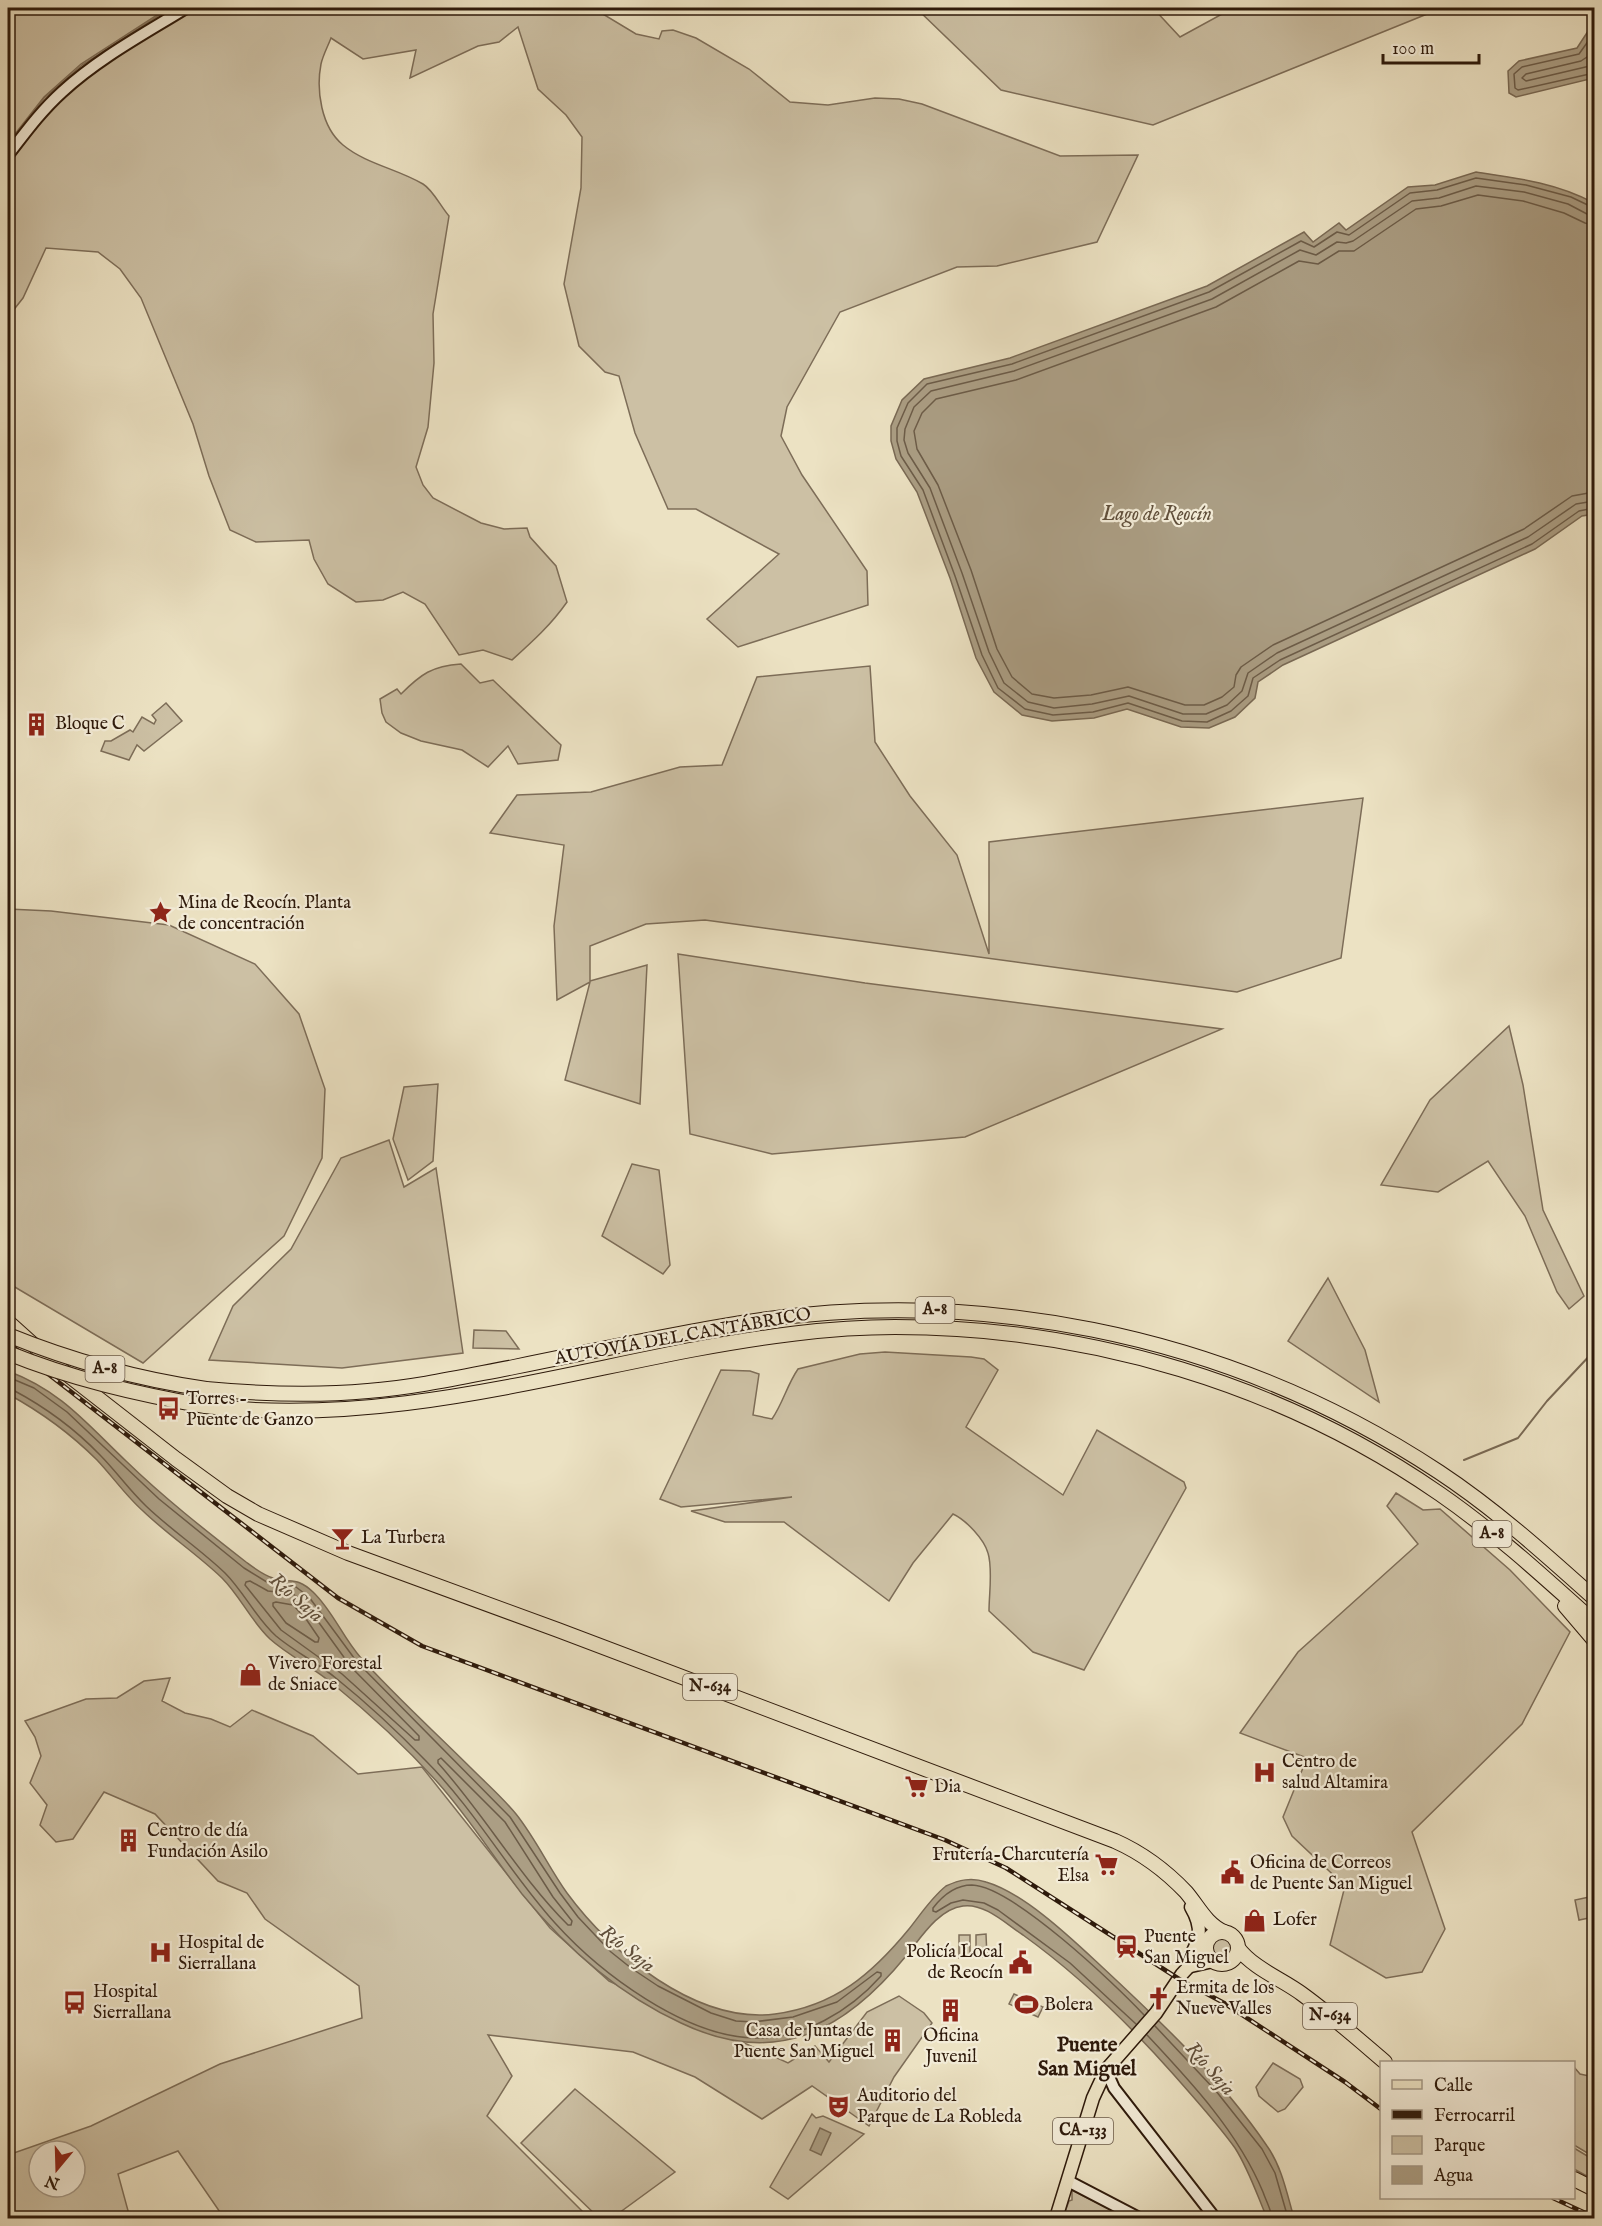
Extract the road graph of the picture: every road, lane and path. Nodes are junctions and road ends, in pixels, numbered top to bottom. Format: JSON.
{"nodes":[{"id":1,"x":186,"y":8,"type":"edge"},
{"id":2,"x":8,"y":155,"type":"edge"},
{"id":3,"x":8,"y":1322,"type":"edge"},
{"id":4,"x":8,"y":1335,"type":"edge"},
{"id":5,"x":8,"y":1353,"type":"edge"},
{"id":6,"x":1380,"y":1458,"type":"junction"},
{"id":7,"x":1422,"y":1461,"type":"junction"},
{"id":8,"x":1594,"y":1585,"type":"edge"},
{"id":9,"x":1594,"y":1598,"type":"edge"},
{"id":10,"x":1594,"y":1622,"type":"edge"},
{"id":11,"x":1594,"y":1640,"type":"edge"},
{"id":12,"x":1172,"y":1878,"type":"junction"},
{"id":13,"x":1203,"y":1914,"type":"junction"},
{"id":14,"x":1224,"y":1932,"type":"junction"},
{"id":15,"x":1208,"y":1943,"type":"junction"},
{"id":16,"x":1235,"y":1954,"type":"junction"},
{"id":17,"x":1213,"y":1961,"type":"junction"},
{"id":18,"x":1186,"y":1970,"type":"junction"},
{"id":19,"x":1384,"y":2061,"type":"edge"},
{"id":20,"x":1106,"y":2070,"type":"junction"},
{"id":21,"x":1100,"y":2084,"type":"junction"},
{"id":22,"x":1114,"y":2088,"type":"junction"},
{"id":23,"x":1575,"y":2180,"type":"edge"},
{"id":24,"x":1068,"y":2181,"type":"junction"},
{"id":25,"x":1594,"y":2189,"type":"edge"},
{"id":26,"x":1056,"y":2218,"type":"edge"},
{"id":27,"x":1138,"y":2218,"type":"edge"},
{"id":28,"x":1215,"y":2218,"type":"edge"}],
"edges":[{"from":1,"to":2,"type":"street"},
{"from":3,"to":12,"type":"highway","number":"N-634"},
{"from":4,"to":7,"type":"highway","name":"AUTOVÍA DEL CANTÁBRICO","number":"A-8","bridge":true},
{"from":5,"to":6,"type":"highway","name":"AUTOVÍA DEL CANTÁBRICO","number":"A-8","bridge":true},
{"from":6,"to":10,"type":"highway","name":"AUTOVÍA DEL CANTÁBRICO","number":"A-8"},
{"from":6,"to":11,"type":"highway"},
{"from":7,"to":8,"type":"highway"},
{"from":7,"to":9,"type":"highway","name":"AUTOVÍA DEL CANTÁBRICO","number":"A-8"},
{"from":12,"to":13,"type":"highway","number":"N-634"},
{"from":12,"to":18,"type":"main road","number":"N-634"},
{"from":13,"to":14,"type":"highway","number":"N-634"},
{"from":13,"to":15,"type":"highway","number":"N-634"},
{"from":14,"to":15,"type":"highway"},
{"from":14,"to":16,"type":"highway","number":"N-634"},
{"from":15,"to":17,"type":"highway","number":"N-634"},
{"from":15,"to":18,"type":"main road","number":"CA-133"},
{"from":16,"to":17,"type":"highway","number":"N-634"},
{"from":16,"to":19,"type":"highway","number":"N-634"},
{"from":17,"to":18,"type":"main road"},
{"from":18,"to":20,"type":"main road","number":"CA-133"},
{"from":20,"to":21,"type":"main road","number":"CA-133"},
{"from":20,"to":22,"type":"street"},
{"from":21,"to":22,"type":"street"},
{"from":21,"to":24,"type":"main road","number":"CA-133"},
{"from":22,"to":28,"type":"street"},
{"from":23,"to":25,"type":"highway"},
{"from":24,"to":26,"type":"main road","number":"CA-133"},
{"from":24,"to":27,"type":"street"}]}
